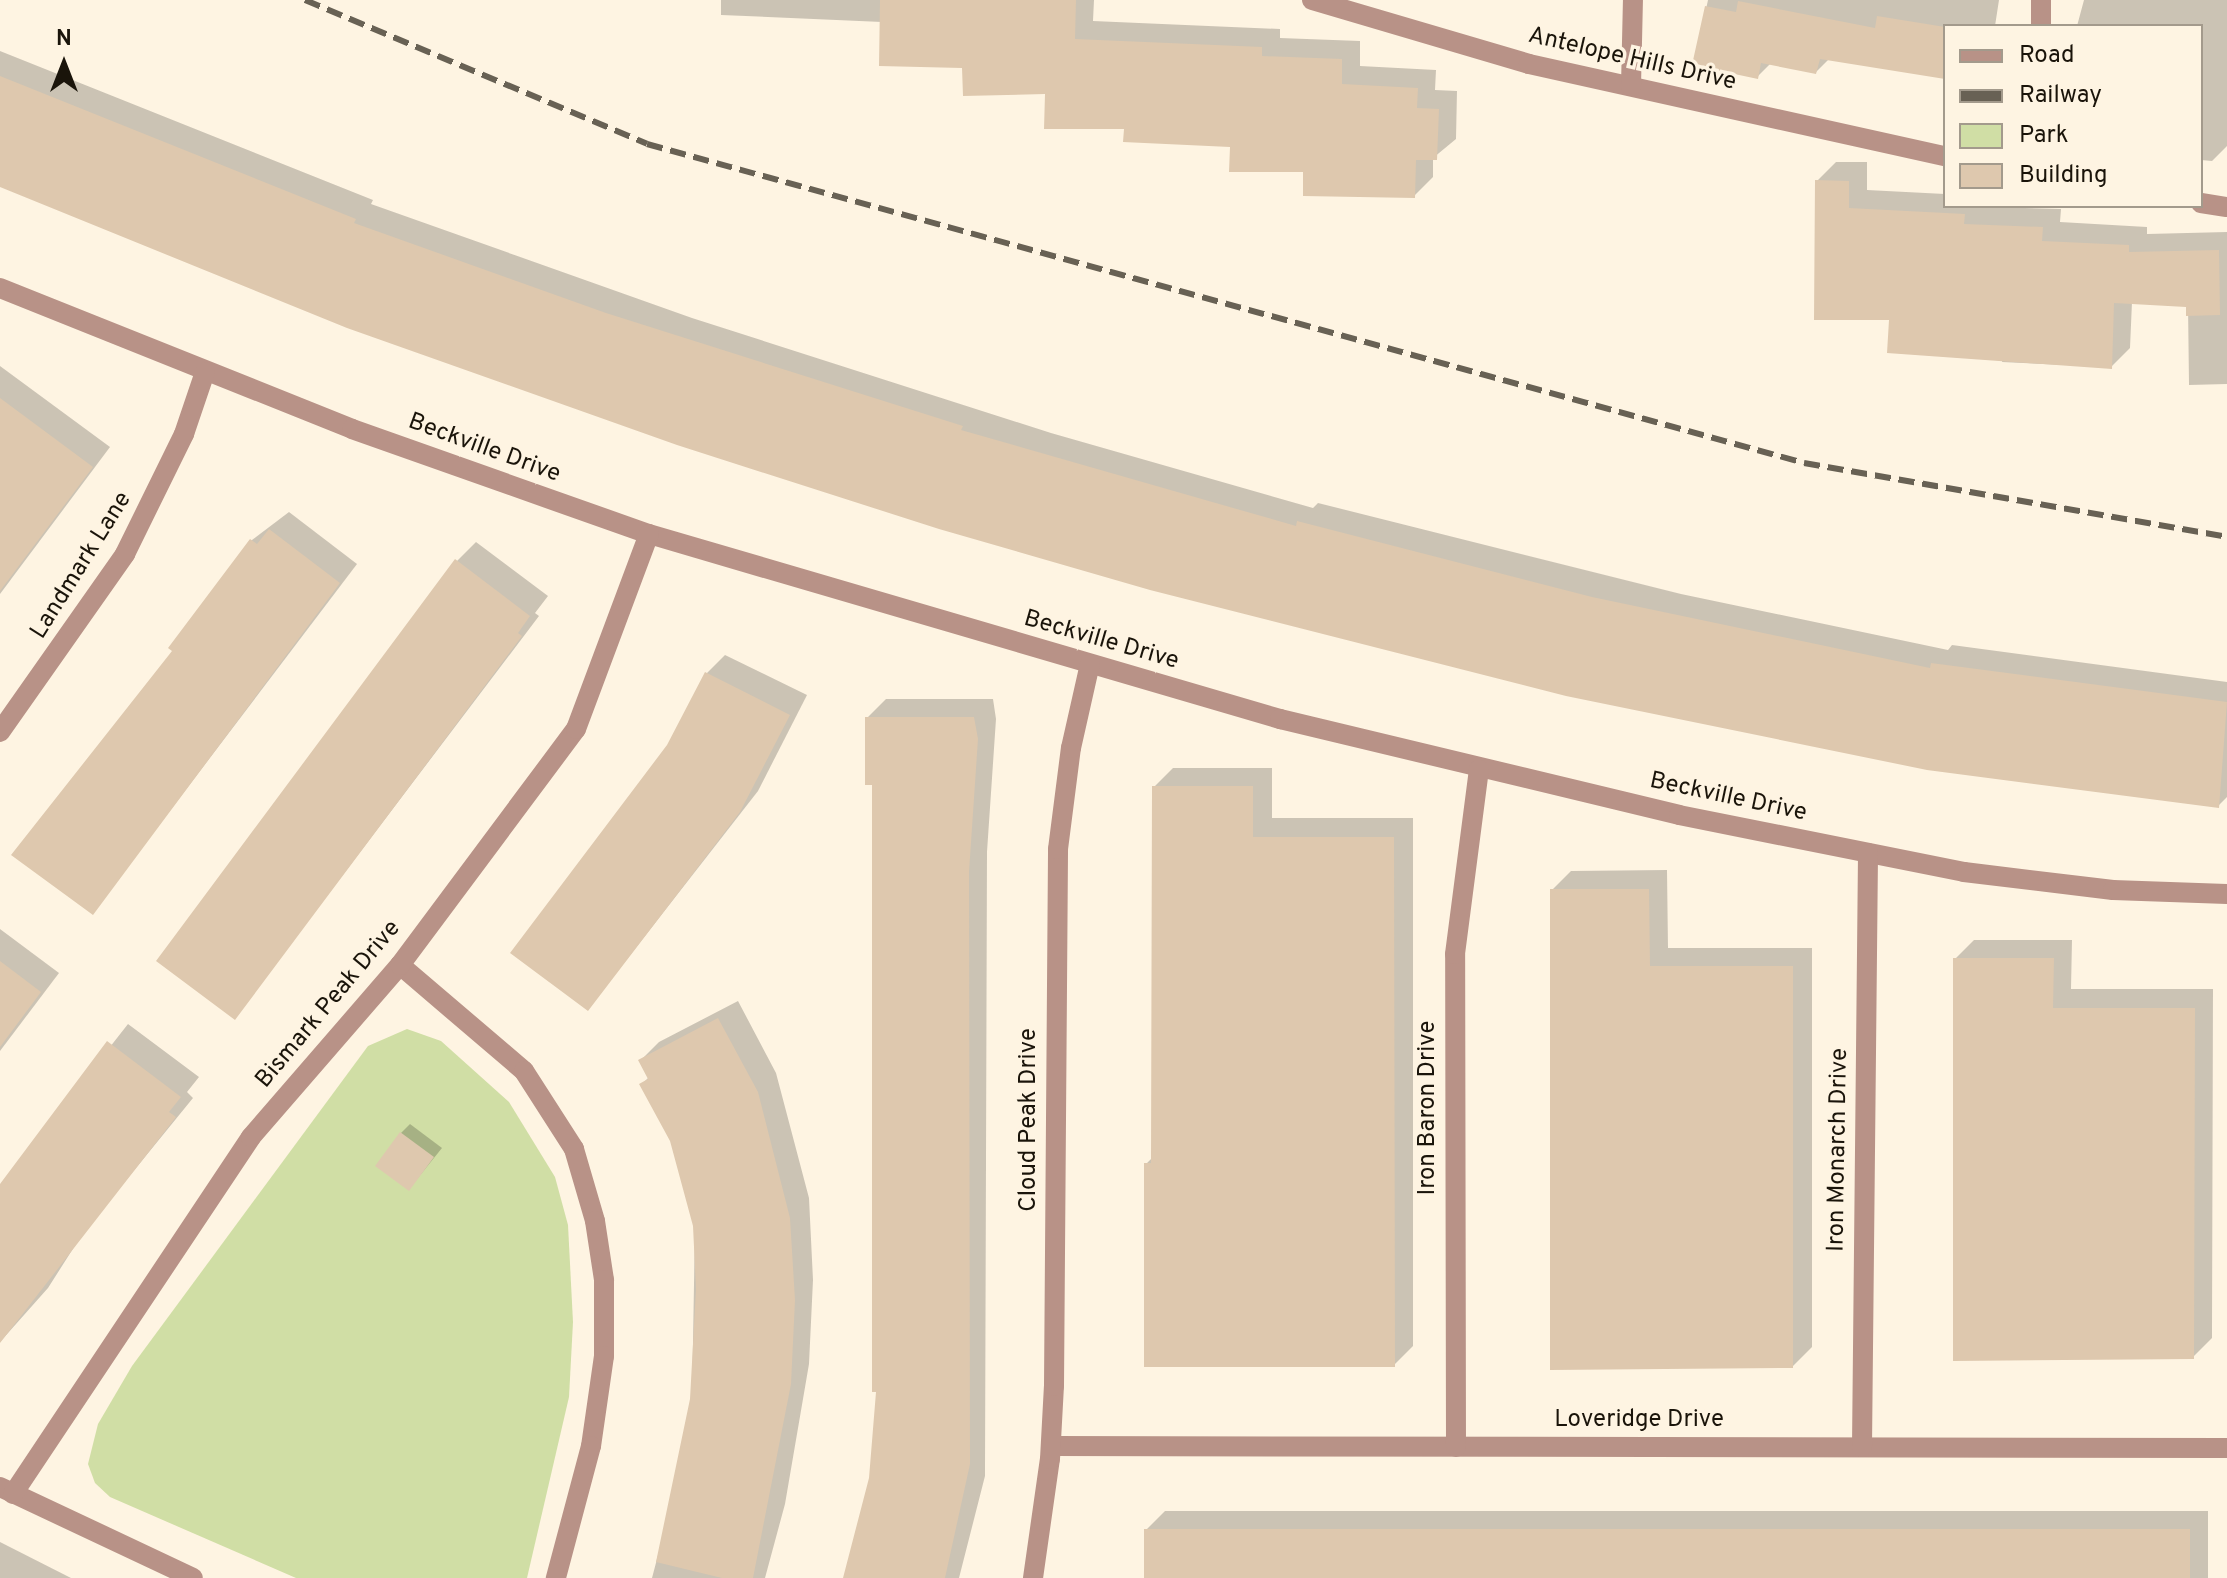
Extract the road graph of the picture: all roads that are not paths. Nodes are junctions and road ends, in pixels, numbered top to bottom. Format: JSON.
{"nodes":[{"id":1,"x":1312,"y":0,"type":"edge"},
{"id":2,"x":1633,"y":0,"type":"edge"},
{"id":3,"x":2041,"y":0,"type":"edge"},
{"id":4,"x":2041,"y":24,"type":"edge"},
{"id":5,"x":1631,"y":86,"type":"junction"},
{"id":6,"x":1943,"y":156,"type":"edge"},
{"id":7,"x":2203,"y":203,"type":"edge"},
{"id":8,"x":2227,"y":207,"type":"edge"},
{"id":9,"x":0,"y":288,"type":"edge"},
{"id":10,"x":205,"y":372,"type":"junction"},
{"id":11,"x":649,"y":534,"type":"junction"},
{"id":12,"x":1090,"y":664,"type":"junction"},
{"id":13,"x":0,"y":732,"type":"edge"},
{"id":14,"x":1479,"y":770,"type":"junction"},
{"id":15,"x":1868,"y":853,"type":"junction"},
{"id":16,"x":2227,"y":894,"type":"edge"},
{"id":17,"x":400,"y":965,"type":"junction"},
{"id":18,"x":1052,"y":1446,"type":"junction"},
{"id":19,"x":1456,"y":1447,"type":"junction"},
{"id":20,"x":1862,"y":1447,"type":"junction"},
{"id":21,"x":2227,"y":1448,"type":"edge"},
{"id":22,"x":7,"y":1490,"type":"edge"},
{"id":23,"x":193,"y":1578,"type":"edge"},
{"id":24,"x":556,"y":1578,"type":"edge"},
{"id":25,"x":1033,"y":1578,"type":"edge"}],
"edges":[{"from":1,"to":5,"type":"street","name":"Antelope Hills Drive"},
{"from":2,"to":5,"type":"street"},
{"from":3,"to":4,"type":"street"},
{"from":5,"to":6,"type":"street","name":"Antelope Hills Drive"},
{"from":7,"to":8,"type":"street"},
{"from":9,"to":10,"type":"street","name":"Beckville Drive"},
{"from":10,"to":11,"type":"street","name":"Beckville Drive"},
{"from":10,"to":13,"type":"street","name":"Landmark Lane"},
{"from":11,"to":12,"type":"street","name":"Beckville Drive"},
{"from":11,"to":17,"type":"street","name":"Bismark Peak Drive"},
{"from":12,"to":14,"type":"street","name":"Beckville Drive"},
{"from":12,"to":18,"type":"street","name":"Cloud Peak Drive"},
{"from":14,"to":15,"type":"street","name":"Beckville Drive"},
{"from":14,"to":19,"type":"street","name":"Iron Baron Drive"},
{"from":15,"to":16,"type":"street","name":"Beckville Drive"},
{"from":15,"to":20,"type":"street","name":"Iron Monarch Drive"},
{"from":17,"to":22,"type":"street","name":"Bismark Peak Drive"},
{"from":17,"to":24,"type":"street"},
{"from":18,"to":19,"type":"street","name":"Loveridge Drive"},
{"from":18,"to":25,"type":"street","name":"Cloud Peak Drive"},
{"from":19,"to":20,"type":"street","name":"Loveridge Drive"},
{"from":20,"to":21,"type":"street","name":"Loveridge Drive"},
{"from":22,"to":23,"type":"street"}]}
